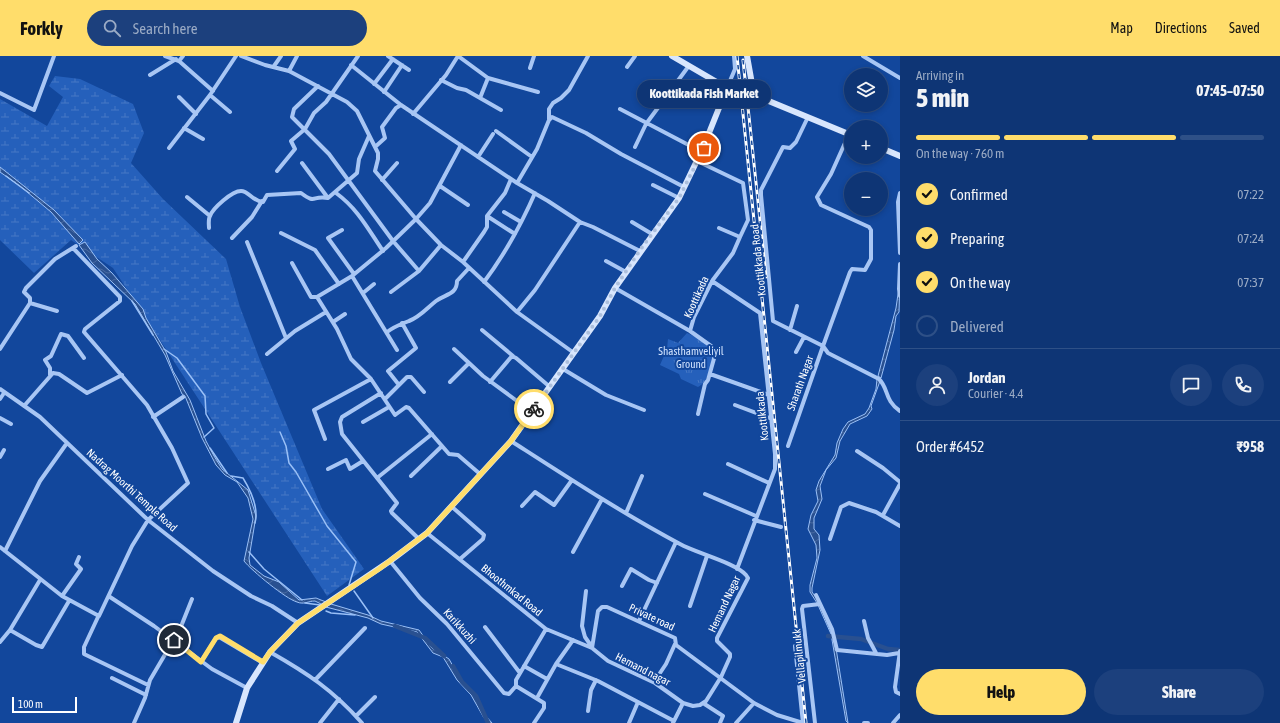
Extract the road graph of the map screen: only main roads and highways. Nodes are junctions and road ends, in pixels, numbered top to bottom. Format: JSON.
{"nodes":[{"id":1,"x":672,"y":56,"type":"edge"},
{"id":2,"x":747,"y":56,"type":"edge"},
{"id":3,"x":727,"y":88,"type":"junction"},
{"id":4,"x":754,"y":95,"type":"junction"},
{"id":5,"x":844,"y":132,"type":"edge"},
{"id":6,"x":888,"y":151,"type":"edge"},
{"id":7,"x":900,"y":156,"type":"edge"},
{"id":8,"x":236,"y":723,"type":"edge"}],
"edges":[{"from":1,"to":3,"type":"main road"},
{"from":2,"to":4,"type":"main road"},
{"from":3,"to":4,"type":"main road"},
{"from":3,"to":8,"type":"main road"},
{"from":4,"to":5,"type":"main road"},
{"from":6,"to":7,"type":"main road"}]}
